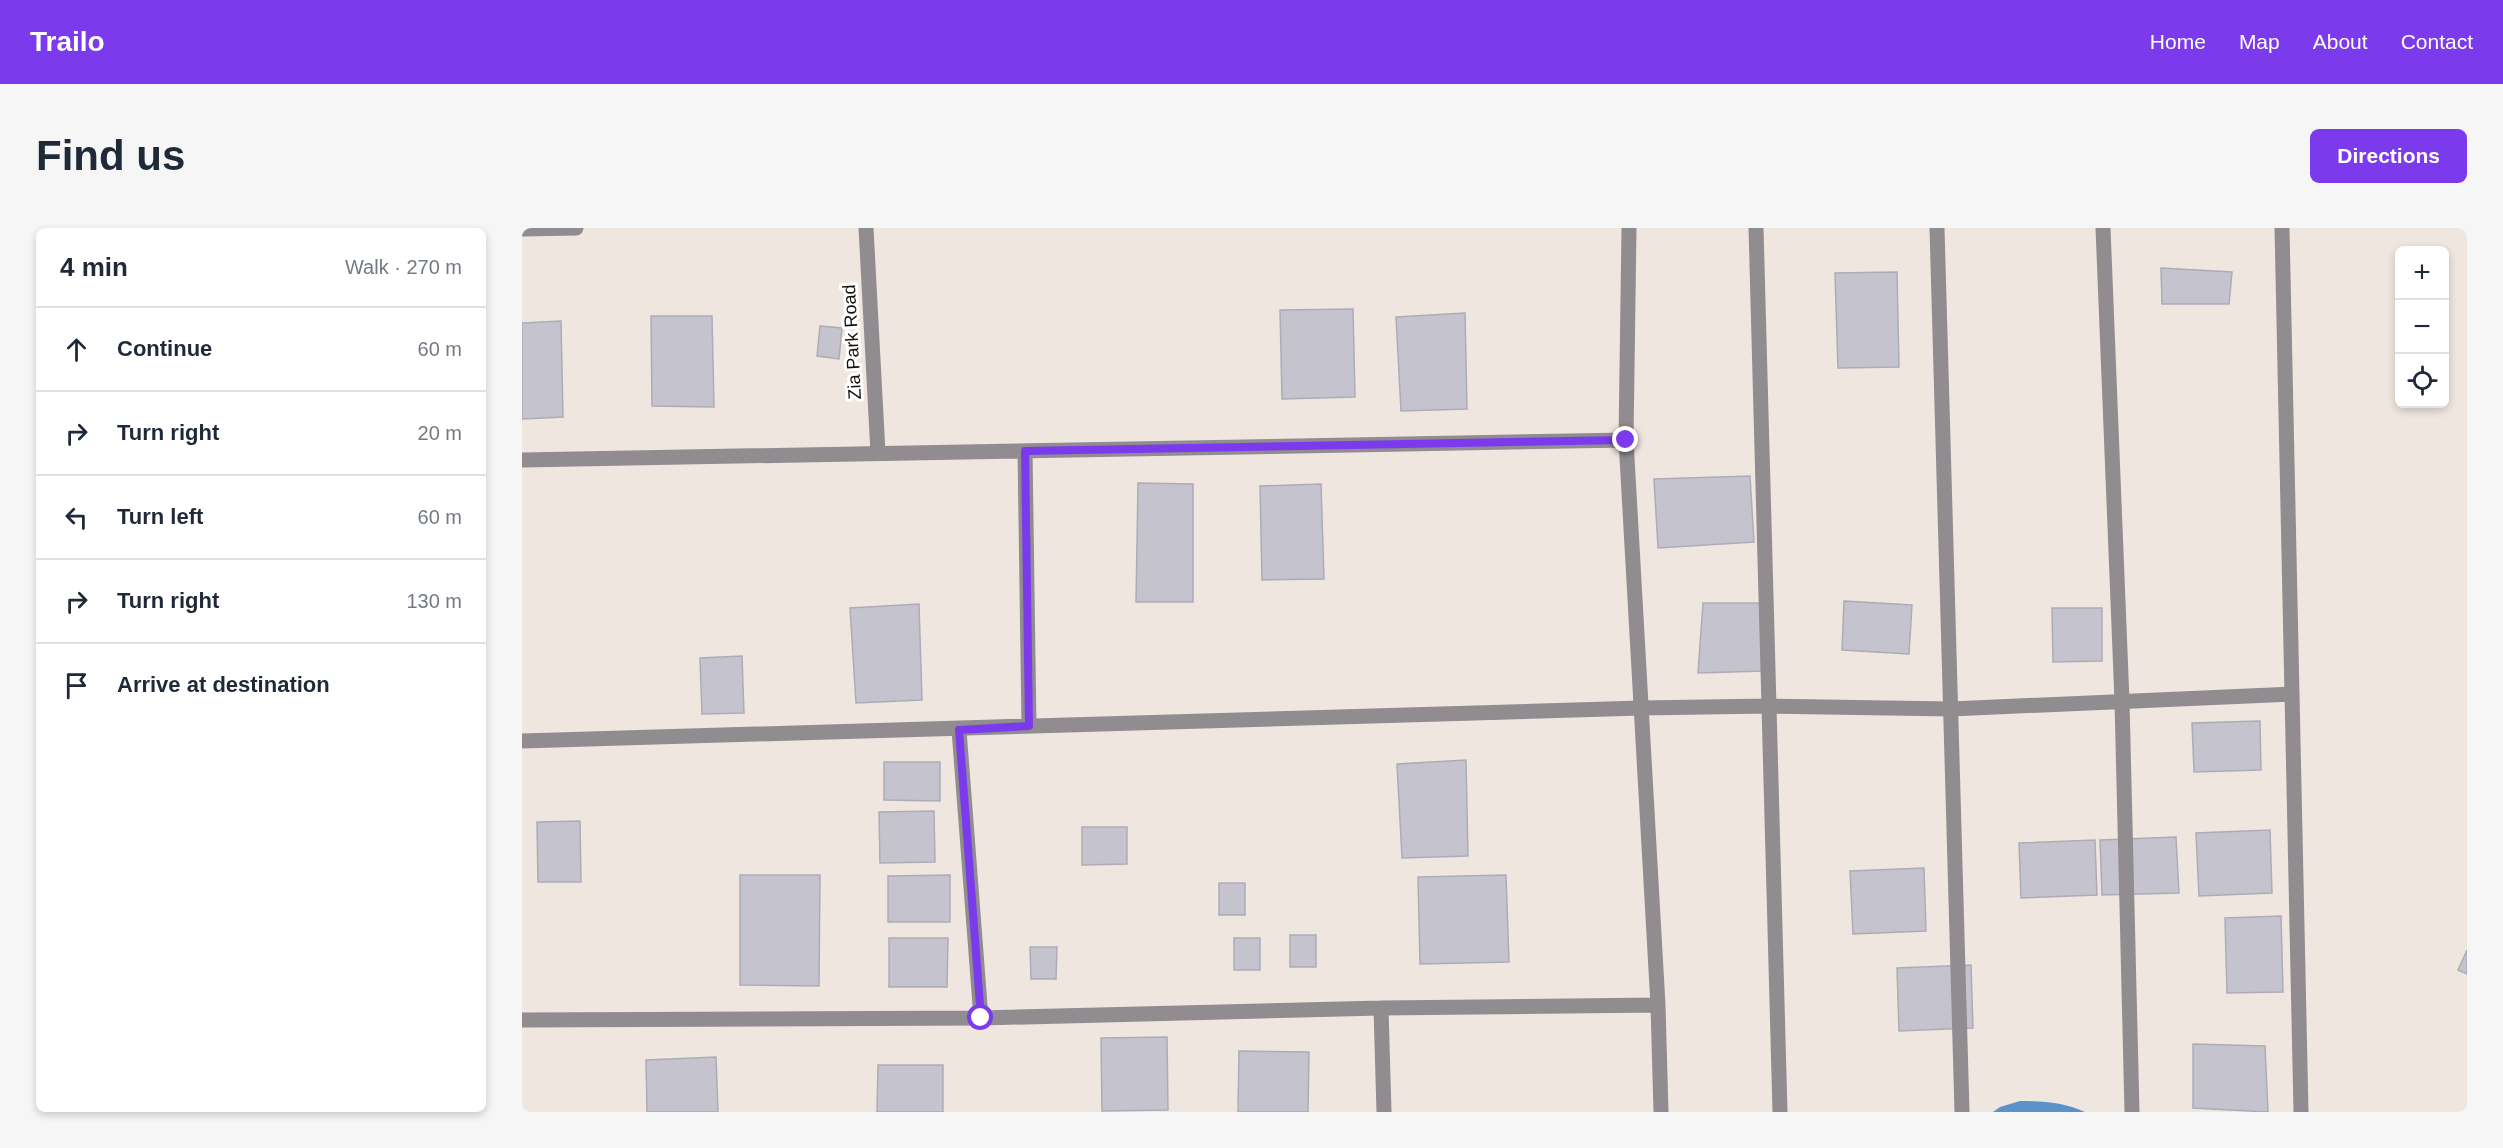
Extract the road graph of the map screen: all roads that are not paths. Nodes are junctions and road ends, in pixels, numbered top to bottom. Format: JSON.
{"nodes":[{"id":1,"x":576,"y":228,"type":"edge"},
{"id":2,"x":866,"y":228,"type":"edge"},
{"id":3,"x":1629,"y":228,"type":"edge"},
{"id":4,"x":1756,"y":228,"type":"edge"},
{"id":5,"x":1937,"y":228,"type":"edge"},
{"id":6,"x":2103,"y":228,"type":"edge"},
{"id":7,"x":2282,"y":228,"type":"edge"},
{"id":8,"x":522,"y":229,"type":"edge"},
{"id":9,"x":1626,"y":440,"type":"junction"},
{"id":10,"x":1025,"y":451,"type":"junction"},
{"id":11,"x":878,"y":453,"type":"junction"},
{"id":12,"x":522,"y":460,"type":"edge"},
{"id":13,"x":2292,"y":694,"type":"junction"},
{"id":14,"x":2122,"y":701,"type":"junction"},
{"id":15,"x":1769,"y":706,"type":"junction"},
{"id":16,"x":1641,"y":708,"type":"junction"},
{"id":17,"x":1951,"y":709,"type":"junction"},
{"id":18,"x":1029,"y":726,"type":"junction"},
{"id":19,"x":959,"y":730,"type":"junction"},
{"id":20,"x":522,"y":741,"type":"edge"},
{"id":21,"x":1658,"y":1005,"type":"junction"},
{"id":22,"x":1381,"y":1008,"type":"junction"},
{"id":23,"x":981,"y":1018,"type":"junction"},
{"id":24,"x":522,"y":1020,"type":"edge"},
{"id":25,"x":1384,"y":1112,"type":"edge"},
{"id":26,"x":1661,"y":1112,"type":"edge"},
{"id":27,"x":1780,"y":1112,"type":"edge"},
{"id":28,"x":1962,"y":1112,"type":"edge"},
{"id":29,"x":2132,"y":1112,"type":"edge"},
{"id":30,"x":2301,"y":1112,"type":"edge"}],
"edges":[{"from":1,"to":8,"type":"street"},
{"from":2,"to":11,"type":"street","name":"Zia Park Road"},
{"from":3,"to":9,"type":"street"},
{"from":4,"to":15,"type":"street"},
{"from":5,"to":17,"type":"street"},
{"from":6,"to":14,"type":"street"},
{"from":7,"to":13,"type":"street"},
{"from":9,"to":10,"type":"street"},
{"from":9,"to":16,"type":"street"},
{"from":10,"to":11,"type":"street"},
{"from":10,"to":18,"type":"street"},
{"from":11,"to":12,"type":"street"},
{"from":13,"to":14,"type":"street"},
{"from":13,"to":30,"type":"street"},
{"from":14,"to":17,"type":"street"},
{"from":14,"to":29,"type":"street"},
{"from":15,"to":16,"type":"street"},
{"from":15,"to":17,"type":"street"},
{"from":15,"to":27,"type":"street"},
{"from":16,"to":18,"type":"street"},
{"from":16,"to":21,"type":"street"},
{"from":17,"to":28,"type":"street"},
{"from":18,"to":19,"type":"street"},
{"from":19,"to":20,"type":"street"},
{"from":19,"to":23,"type":"street"},
{"from":21,"to":22,"type":"street"},
{"from":21,"to":26,"type":"street"},
{"from":22,"to":23,"type":"street"},
{"from":22,"to":25,"type":"street"},
{"from":23,"to":24,"type":"street"}]}
